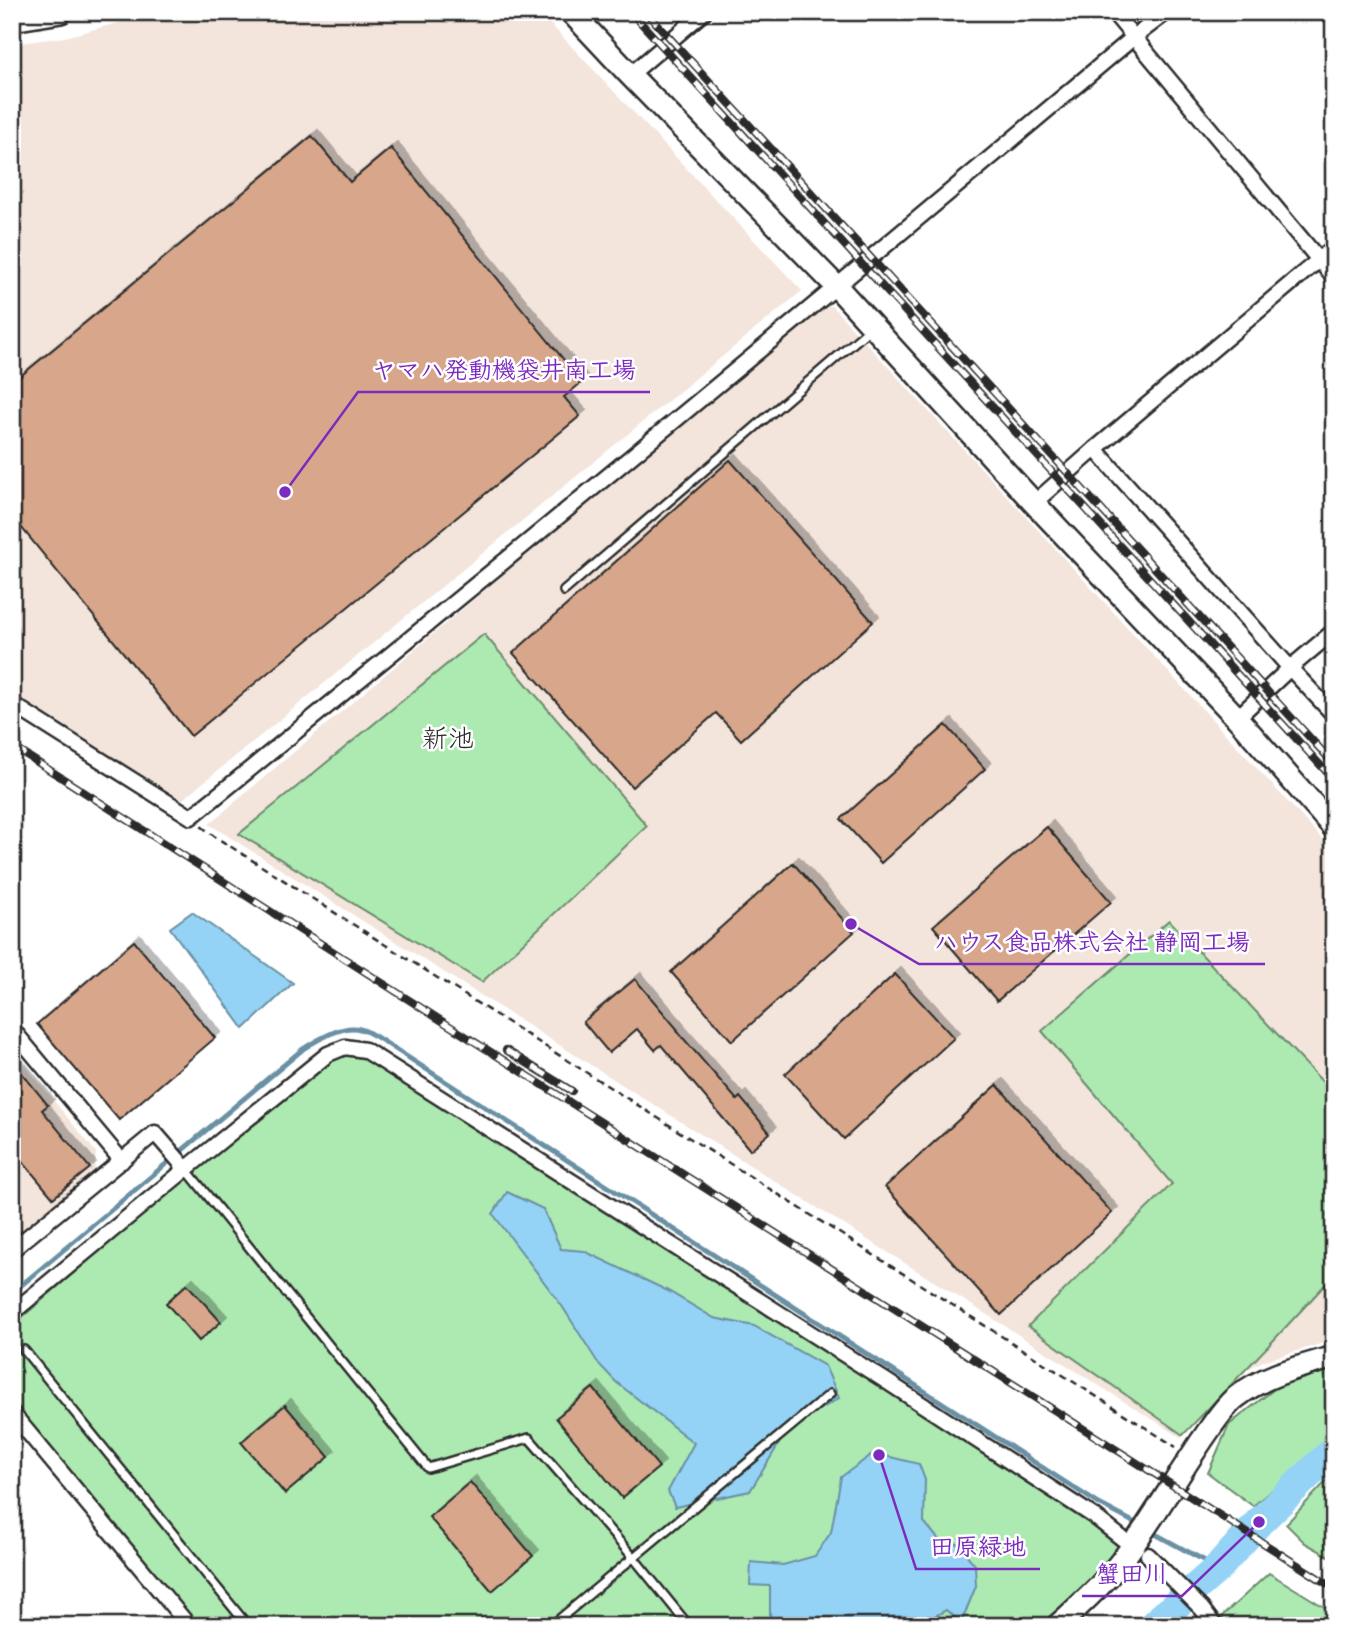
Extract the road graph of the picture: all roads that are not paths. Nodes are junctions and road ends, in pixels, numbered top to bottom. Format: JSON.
{"nodes":[{"id":1,"x":61,"y":12,"type":"edge"},
{"id":2,"x":571,"y":12,"type":"edge"},
{"id":3,"x":704,"y":12,"type":"edge"},
{"id":4,"x":1113,"y":12,"type":"edge"},
{"id":5,"x":1167,"y":12,"type":"edge"},
{"id":6,"x":26,"y":16,"type":"edge"},
{"id":7,"x":1134,"y":37,"type":"junction"},
{"id":8,"x":630,"y":75,"type":"junction"},
{"id":9,"x":1334,"y":247,"type":"edge"},
{"id":10,"x":1319,"y":260,"type":"junction"},
{"id":11,"x":1334,"y":278,"type":"edge"},
{"id":12,"x":837,"y":287,"type":"junction"},
{"id":13,"x":872,"y":326,"type":"junction"},
{"id":14,"x":1095,"y":449,"type":"junction"},
{"id":15,"x":1034,"y":503,"type":"junction"},
{"id":16,"x":565,"y":591,"type":"dead end"},
{"id":17,"x":1334,"y":631,"type":"edge"},
{"id":18,"x":1290,"y":668,"type":"junction"},
{"id":19,"x":12,"y":704,"type":"edge"},
{"id":20,"x":1334,"y":715,"type":"edge"},
{"id":21,"x":1237,"y":718,"type":"junction"},
{"id":22,"x":1334,"y":828,"type":"edge"},
{"id":23,"x":12,"y":1029,"type":"edge"},
{"id":24,"x":122,"y":1161,"type":"junction"},
{"id":25,"x":186,"y":1169,"type":"junction"},
{"id":26,"x":12,"y":1250,"type":"edge"},
{"id":27,"x":12,"y":1313,"type":"edge"},
{"id":28,"x":24,"y":1350,"type":"dead end"},
{"id":29,"x":1334,"y":1357,"type":"edge"},
{"id":30,"x":830,"y":1394,"type":"dead end"},
{"id":31,"x":12,"y":1413,"type":"edge"},
{"id":32,"x":1140,"y":1551,"type":"junction"},
{"id":33,"x":634,"y":1557,"type":"junction"},
{"id":34,"x":189,"y":1626,"type":"edge"},
{"id":35,"x":248,"y":1626,"type":"edge"},
{"id":36,"x":551,"y":1626,"type":"edge"},
{"id":37,"x":689,"y":1626,"type":"edge"},
{"id":38,"x":1057,"y":1626,"type":"edge"},
{"id":39,"x":1215,"y":1626,"type":"edge"}],
"edges":[{"from":1,"to":6,"type":"street"},
{"from":2,"to":8,"type":"street"},
{"from":3,"to":8,"type":"street"},
{"from":4,"to":7,"type":"street"},
{"from":5,"to":7,"type":"street"},
{"from":7,"to":10,"type":"street"},
{"from":7,"to":12,"type":"street"},
{"from":8,"to":12,"type":"street"},
{"from":9,"to":10,"type":"street"},
{"from":10,"to":11,"type":"street"},
{"from":10,"to":14,"type":"street"},
{"from":12,"to":13,"type":"street"},
{"from":12,"to":19,"type":"street"},
{"from":13,"to":15,"type":"street"},
{"from":13,"to":16,"type":"lane"},
{"from":14,"to":15,"type":"street"},
{"from":14,"to":18,"type":"street"},
{"from":15,"to":21,"type":"street"},
{"from":17,"to":18,"type":"street"},
{"from":18,"to":20,"type":"street"},
{"from":18,"to":21,"type":"street"},
{"from":21,"to":22,"type":"street"},
{"from":23,"to":24,"type":"street"},
{"from":24,"to":25,"type":"street"},
{"from":24,"to":26,"type":"street"},
{"from":25,"to":27,"type":"street"},
{"from":25,"to":32,"type":"street"},
{"from":25,"to":33,"type":"lane"},
{"from":28,"to":35,"type":"lane"},
{"from":29,"to":32,"type":"street"},
{"from":30,"to":33,"type":"lane"},
{"from":31,"to":34,"type":"street"},
{"from":32,"to":38,"type":"street"},
{"from":32,"to":39,"type":"street"},
{"from":33,"to":36,"type":"lane"},
{"from":33,"to":37,"type":"lane"}]}
